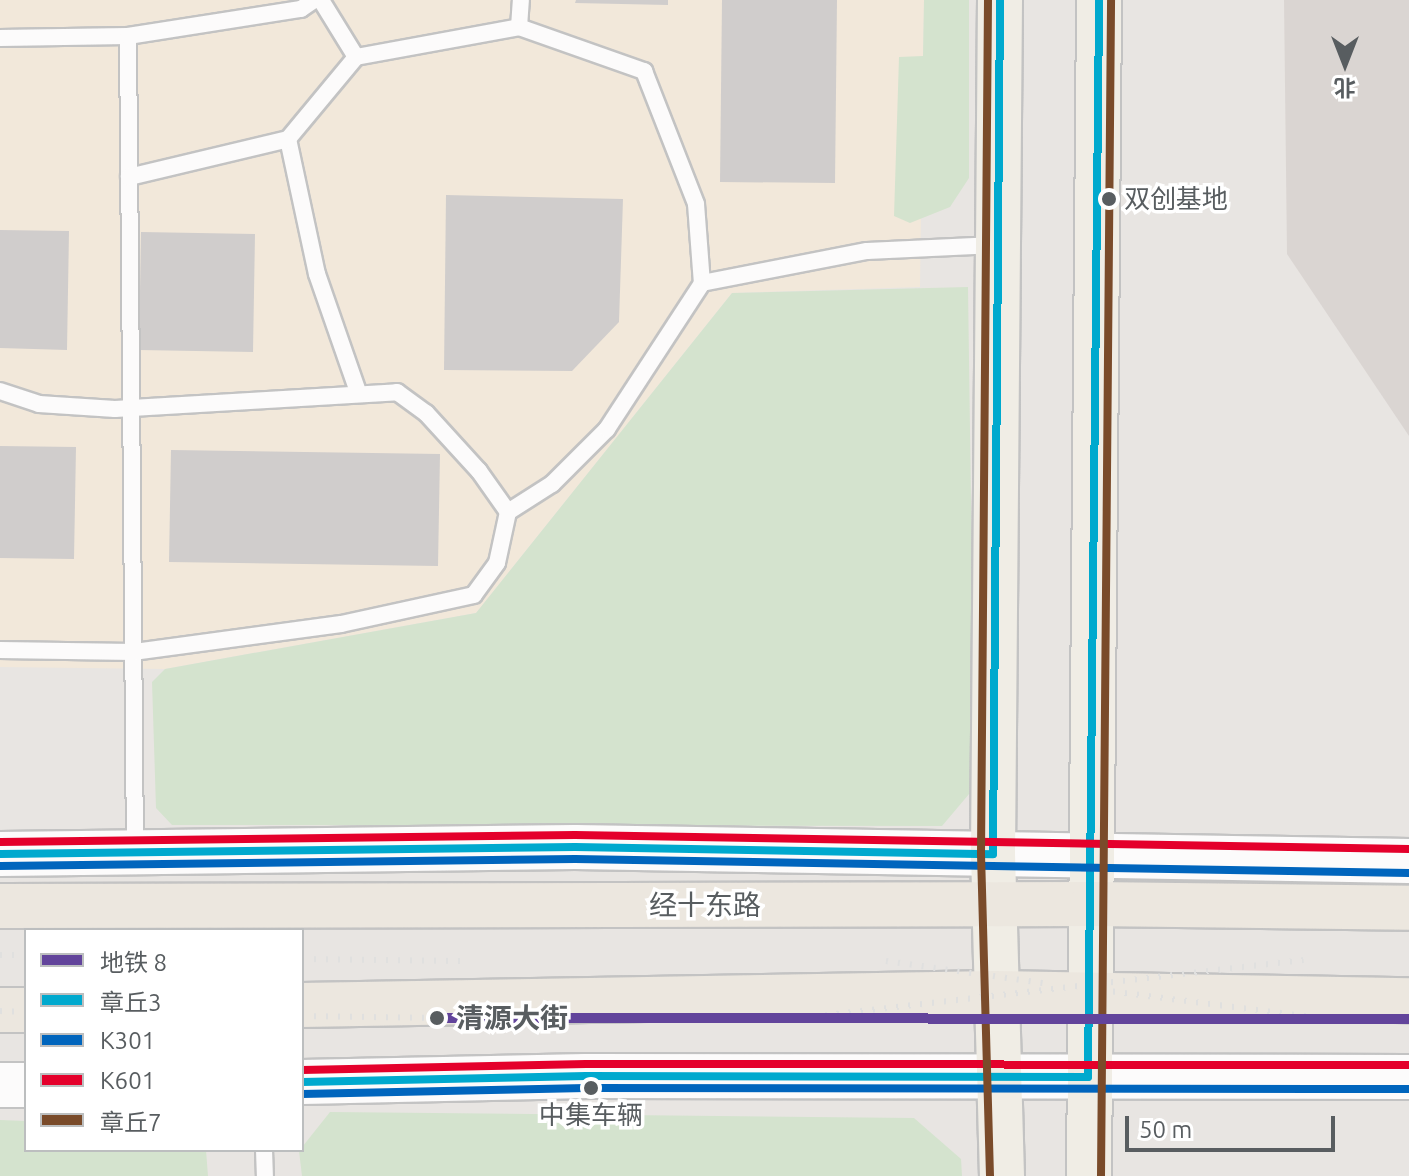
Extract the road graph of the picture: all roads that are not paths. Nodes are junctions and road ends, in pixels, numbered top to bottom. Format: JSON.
{"nodes":[{"id":1,"x":314,"y":0,"type":"edge"},
{"id":2,"x":321,"y":0,"type":"edge"},
{"id":3,"x":521,"y":0,"type":"edge"},
{"id":4,"x":1000,"y":0,"type":"edge"},
{"id":5,"x":1099,"y":0,"type":"edge"},
{"id":6,"x":519,"y":27,"type":"junction"},
{"id":7,"x":128,"y":36,"type":"junction"},
{"id":8,"x":0,"y":38,"type":"edge"},
{"id":9,"x":356,"y":57,"type":"junction"},
{"id":10,"x":288,"y":139,"type":"junction"},
{"id":11,"x":129,"y":177,"type":"junction"},
{"id":12,"x":998,"y":245,"type":"junction"},
{"id":13,"x":702,"y":283,"type":"junction"},
{"id":14,"x":0,"y":391,"type":"edge"},
{"id":15,"x":358,"y":392,"type":"junction"},
{"id":16,"x":130,"y":408,"type":"junction"},
{"id":17,"x":508,"y":512,"type":"junction"},
{"id":18,"x":0,"y":650,"type":"edge"},
{"id":19,"x":133,"y":652,"type":"junction"},
{"id":20,"x":135,"y":853,"type":"junction"},
{"id":21,"x":0,"y":854,"type":"edge"},
{"id":22,"x":993,"y":854,"type":"junction"},
{"id":23,"x":1091,"y":857,"type":"junction"},
{"id":24,"x":1409,"y":861,"type":"edge"},
{"id":25,"x":994,"y":904,"type":"junction"},
{"id":26,"x":1092,"y":904,"type":"junction"},
{"id":27,"x":0,"y":906,"type":"edge"},
{"id":28,"x":1409,"y":908,"type":"edge"},
{"id":29,"x":995,"y":993,"type":"junction"},
{"id":30,"x":1089,"y":995,"type":"junction"},
{"id":31,"x":1409,"y":1000,"type":"edge"},
{"id":32,"x":304,"y":1005,"type":"edge"},
{"id":33,"x":0,"y":1010,"type":"edge"},
{"id":34,"x":24,"y":1010,"type":"edge"},
{"id":35,"x":1088,"y":1077,"type":"junction"},
{"id":36,"x":1409,"y":1077,"type":"edge"},
{"id":37,"x":1000,"y":1078,"type":"junction"},
{"id":38,"x":304,"y":1082,"type":"edge"},
{"id":39,"x":0,"y":1085,"type":"edge"},
{"id":40,"x":24,"y":1085,"type":"edge"},
{"id":41,"x":264,"y":1152,"type":"edge"},
{"id":42,"x":265,"y":1176,"type":"edge"},
{"id":43,"x":1002,"y":1176,"type":"edge"},
{"id":44,"x":1089,"y":1176,"type":"edge"}],
"edges":[{"from":1,"to":7,"type":"lane"},
{"from":2,"to":9,"type":"lane"},
{"from":3,"to":6,"type":"lane"},
{"from":4,"to":12,"type":"main road"},
{"from":5,"to":23,"type":"main road"},
{"from":6,"to":9,"type":"lane"},
{"from":6,"to":13,"type":"lane"},
{"from":7,"to":8,"type":"lane"},
{"from":7,"to":11,"type":"lane"},
{"from":9,"to":10,"type":"lane"},
{"from":10,"to":11,"type":"lane"},
{"from":10,"to":15,"type":"lane"},
{"from":11,"to":16,"type":"lane"},
{"from":12,"to":13,"type":"lane"},
{"from":12,"to":22,"type":"main road"},
{"from":13,"to":17,"type":"lane"},
{"from":14,"to":16,"type":"lane"},
{"from":15,"to":16,"type":"lane"},
{"from":15,"to":17,"type":"lane"},
{"from":16,"to":19,"type":"lane"},
{"from":17,"to":19,"type":"lane"},
{"from":18,"to":19,"type":"lane"},
{"from":19,"to":20,"type":"lane"},
{"from":20,"to":21,"type":"street"},
{"from":20,"to":22,"type":"street"},
{"from":22,"to":23,"type":"street"},
{"from":22,"to":25,"type":"main road"},
{"from":23,"to":24,"type":"street"},
{"from":23,"to":26,"type":"main road"},
{"from":25,"to":26,"type":"highway","name":"经十东路"},
{"from":25,"to":27,"type":"highway","name":"经十东路"},
{"from":25,"to":29,"type":"main road"},
{"from":26,"to":28,"type":"highway","name":"经十东路"},
{"from":26,"to":30,"type":"main road"},
{"from":29,"to":30,"type":"highway"},
{"from":29,"to":32,"type":"highway"},
{"from":29,"to":37,"type":"main road"},
{"from":30,"to":31,"type":"highway"},
{"from":30,"to":35,"type":"main road"},
{"from":33,"to":34,"type":"highway"},
{"from":35,"to":36,"type":"street"},
{"from":35,"to":37,"type":"street"},
{"from":35,"to":44,"type":"main road"},
{"from":37,"to":38,"type":"street"},
{"from":37,"to":43,"type":"main road"},
{"from":39,"to":40,"type":"street"},
{"from":41,"to":42,"type":"lane"}]}
